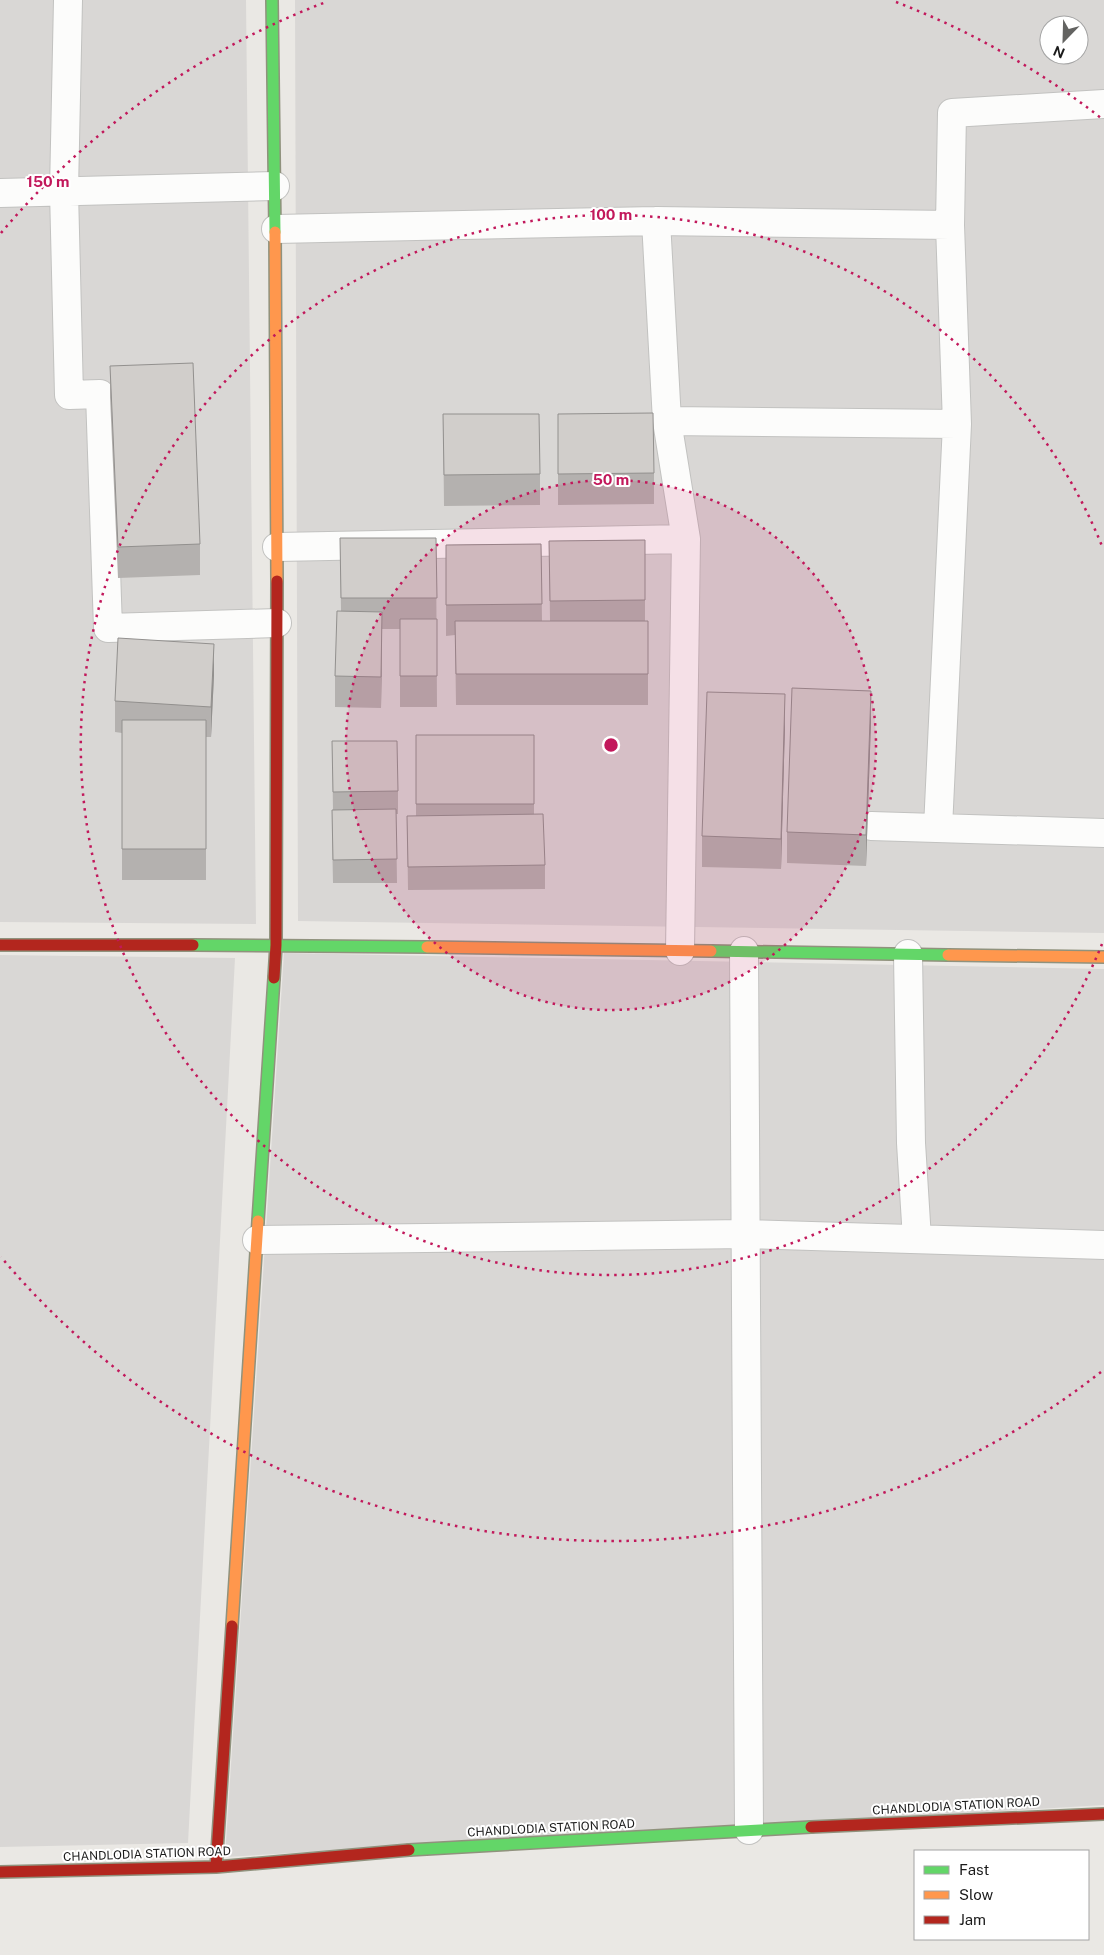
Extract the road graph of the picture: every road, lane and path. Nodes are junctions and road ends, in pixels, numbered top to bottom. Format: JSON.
{"nodes":[{"id":1,"x":68,"y":0,"type":"edge"},
{"id":2,"x":272,"y":0,"type":"edge"},
{"id":3,"x":1104,"y":104,"type":"edge"},
{"id":4,"x":275,"y":186,"type":"junction"},
{"id":5,"x":64,"y":191,"type":"junction"},
{"id":6,"x":0,"y":193,"type":"edge"},
{"id":7,"x":656,"y":220,"type":"junction"},
{"id":8,"x":950,"y":225,"type":"junction"},
{"id":9,"x":276,"y":229,"type":"junction"},
{"id":10,"x":667,"y":421,"type":"junction"},
{"id":11,"x":957,"y":424,"type":"junction"},
{"id":12,"x":686,"y":539,"type":"junction"},
{"id":13,"x":277,"y":547,"type":"junction"},
{"id":14,"x":277,"y":623,"type":"junction"},
{"id":15,"x":871,"y":826,"type":"dead end"},
{"id":16,"x":938,"y":828,"type":"junction"},
{"id":17,"x":1104,"y":833,"type":"edge"},
{"id":18,"x":0,"y":945,"type":"edge"},
{"id":19,"x":276,"y":945,"type":"junction"},
{"id":20,"x":680,"y":951,"type":"junction"},
{"id":21,"x":744,"y":951,"type":"junction"},
{"id":22,"x":908,"y":954,"type":"junction"},
{"id":23,"x":1104,"y":957,"type":"edge"},
{"id":24,"x":746,"y":1234,"type":"junction"},
{"id":25,"x":918,"y":1239,"type":"junction"},
{"id":26,"x":257,"y":1240,"type":"junction"},
{"id":27,"x":1104,"y":1245,"type":"edge"},
{"id":28,"x":1104,"y":1814,"type":"edge"},
{"id":29,"x":749,"y":1830,"type":"junction"},
{"id":30,"x":216,"y":1867,"type":"junction"},
{"id":31,"x":0,"y":1872,"type":"edge"}],
"edges":[{"from":1,"to":5,"type":"street"},
{"from":2,"to":4,"type":"street"},
{"from":3,"to":8,"type":"street"},
{"from":4,"to":5,"type":"street"},
{"from":4,"to":9,"type":"street"},
{"from":5,"to":6,"type":"street"},
{"from":5,"to":14,"type":"street"},
{"from":7,"to":8,"type":"street"},
{"from":7,"to":9,"type":"street"},
{"from":7,"to":10,"type":"street"},
{"from":8,"to":11,"type":"street"},
{"from":9,"to":13,"type":"street"},
{"from":10,"to":11,"type":"street"},
{"from":10,"to":12,"type":"street"},
{"from":11,"to":16,"type":"street"},
{"from":12,"to":13,"type":"street"},
{"from":12,"to":20,"type":"street"},
{"from":13,"to":14,"type":"street"},
{"from":14,"to":19,"type":"street"},
{"from":15,"to":16,"type":"street"},
{"from":16,"to":17,"type":"street"},
{"from":18,"to":19,"type":"street"},
{"from":19,"to":20,"type":"street"},
{"from":19,"to":26,"type":"street"},
{"from":20,"to":21,"type":"street"},
{"from":21,"to":22,"type":"street"},
{"from":21,"to":24,"type":"street"},
{"from":22,"to":23,"type":"street"},
{"from":22,"to":25,"type":"street"},
{"from":24,"to":25,"type":"street"},
{"from":24,"to":26,"type":"street"},
{"from":24,"to":29,"type":"street"},
{"from":25,"to":27,"type":"street"},
{"from":26,"to":30,"type":"street"},
{"from":28,"to":29,"type":"street","name":"CHANDLODIA STATION ROAD"},
{"from":29,"to":30,"type":"street","name":"CHANDLODIA STATION ROAD"},
{"from":30,"to":31,"type":"street","name":"CHANDLODIA STATION ROAD"}]}
